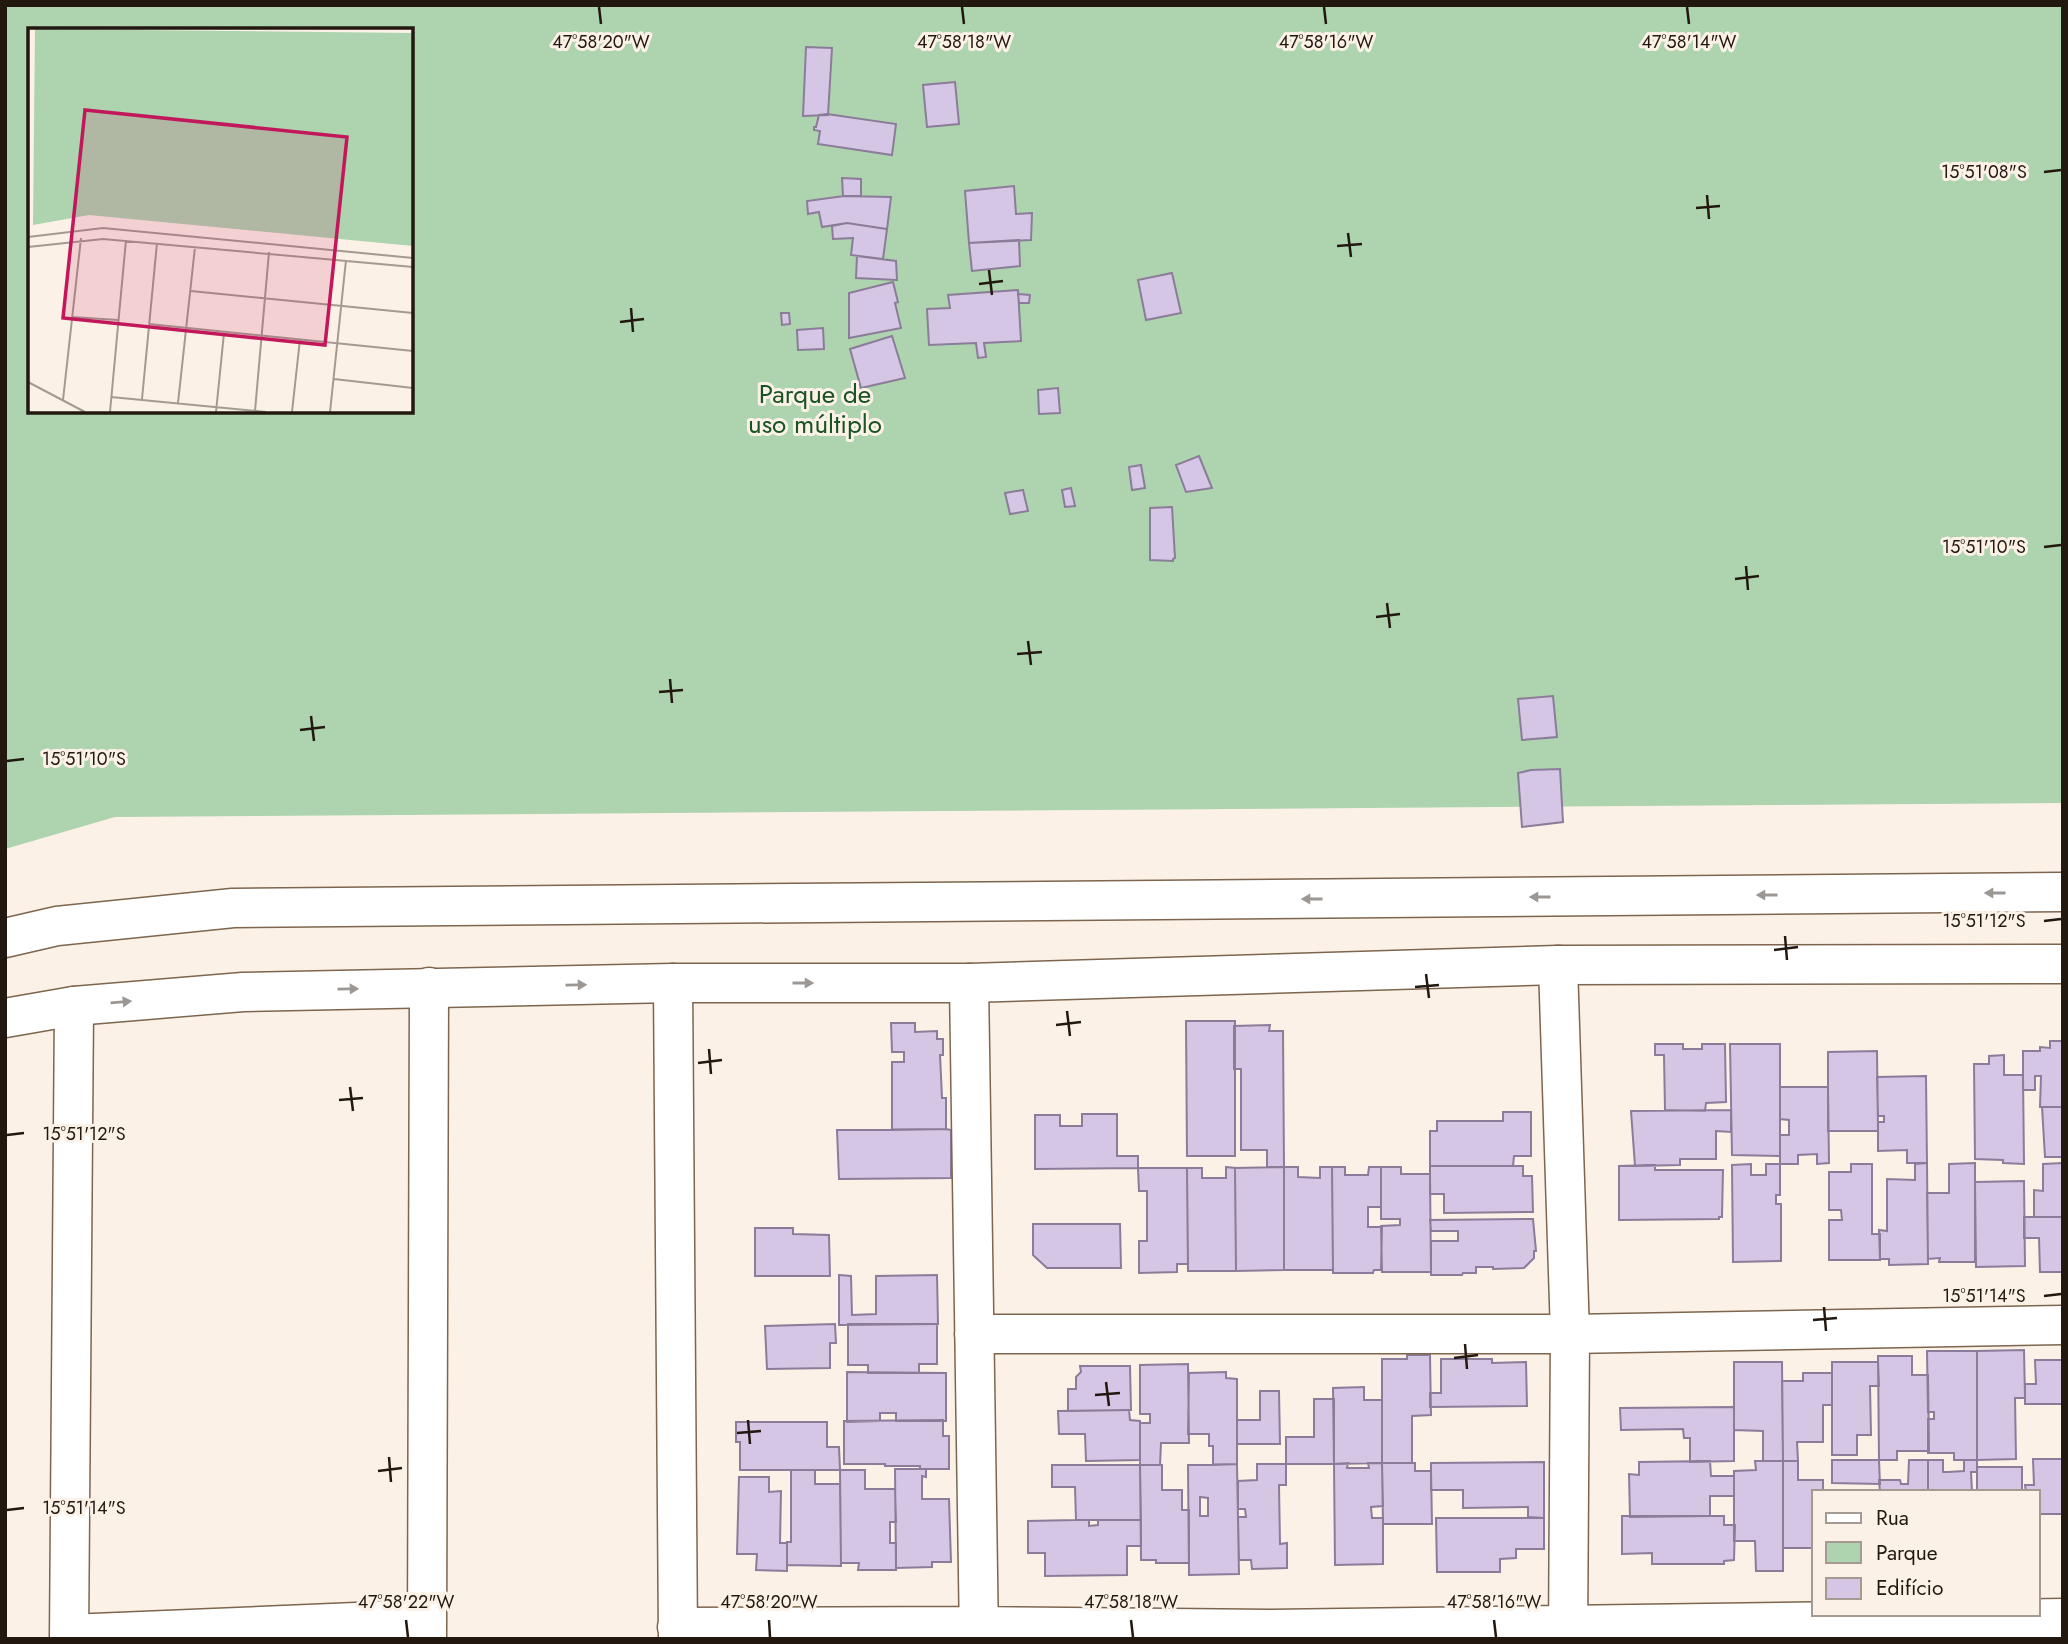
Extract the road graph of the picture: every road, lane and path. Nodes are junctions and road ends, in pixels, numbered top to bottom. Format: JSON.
{"nodes":[{"id":1,"x":2063,"y":892,"type":"edge"},
{"id":2,"x":5,"y":938,"type":"edge"},
{"id":3,"x":2063,"y":964,"type":"edge"},
{"id":4,"x":1558,"y":965,"type":"junction"},
{"id":5,"x":673,"y":983,"type":"junction"},
{"id":6,"x":969,"y":983,"type":"junction"},
{"id":7,"x":429,"y":987,"type":"junction"},
{"id":8,"x":74,"y":1006,"type":"junction"},
{"id":9,"x":5,"y":1018,"type":"edge"},
{"id":10,"x":2063,"y":1325,"type":"edge"},
{"id":11,"x":974,"y":1334,"type":"junction"},
{"id":12,"x":1570,"y":1334,"type":"junction"},
{"id":13,"x":2063,"y":1618,"type":"edge"},
{"id":14,"x":427,"y":1629,"type":"edge"},
{"id":15,"x":1869,"y":1629,"type":"edge"},
{"id":16,"x":979,"y":1632,"type":"edge"},
{"id":17,"x":1568,"y":1632,"type":"edge"},
{"id":18,"x":678,"y":1633,"type":"edge"},
{"id":19,"x":1271,"y":1634,"type":"edge"},
{"id":20,"x":69,"y":1636,"type":"edge"}],
"edges":[{"from":1,"to":2,"type":"street","one_way":true},
{"from":3,"to":4,"type":"street"},
{"from":4,"to":6,"type":"street"},
{"from":4,"to":12,"type":"street"},
{"from":5,"to":6,"type":"street","one_way":true},
{"from":7,"to":5,"type":"street","one_way":true},
{"from":5,"to":18,"type":"street"},
{"from":6,"to":11,"type":"street"},
{"from":8,"to":7,"type":"street","one_way":true},
{"from":7,"to":14,"type":"street"},
{"from":8,"to":9,"type":"street"},
{"from":8,"to":20,"type":"street"},
{"from":10,"to":12,"type":"street"},
{"from":11,"to":12,"type":"street"},
{"from":11,"to":16,"type":"street"},
{"from":12,"to":17,"type":"street"},
{"from":13,"to":15,"type":"street"},
{"from":14,"to":20,"type":"street"},
{"from":15,"to":17,"type":"street"},
{"from":16,"to":18,"type":"street"},
{"from":16,"to":19,"type":"street"},
{"from":17,"to":19,"type":"street"}]}
